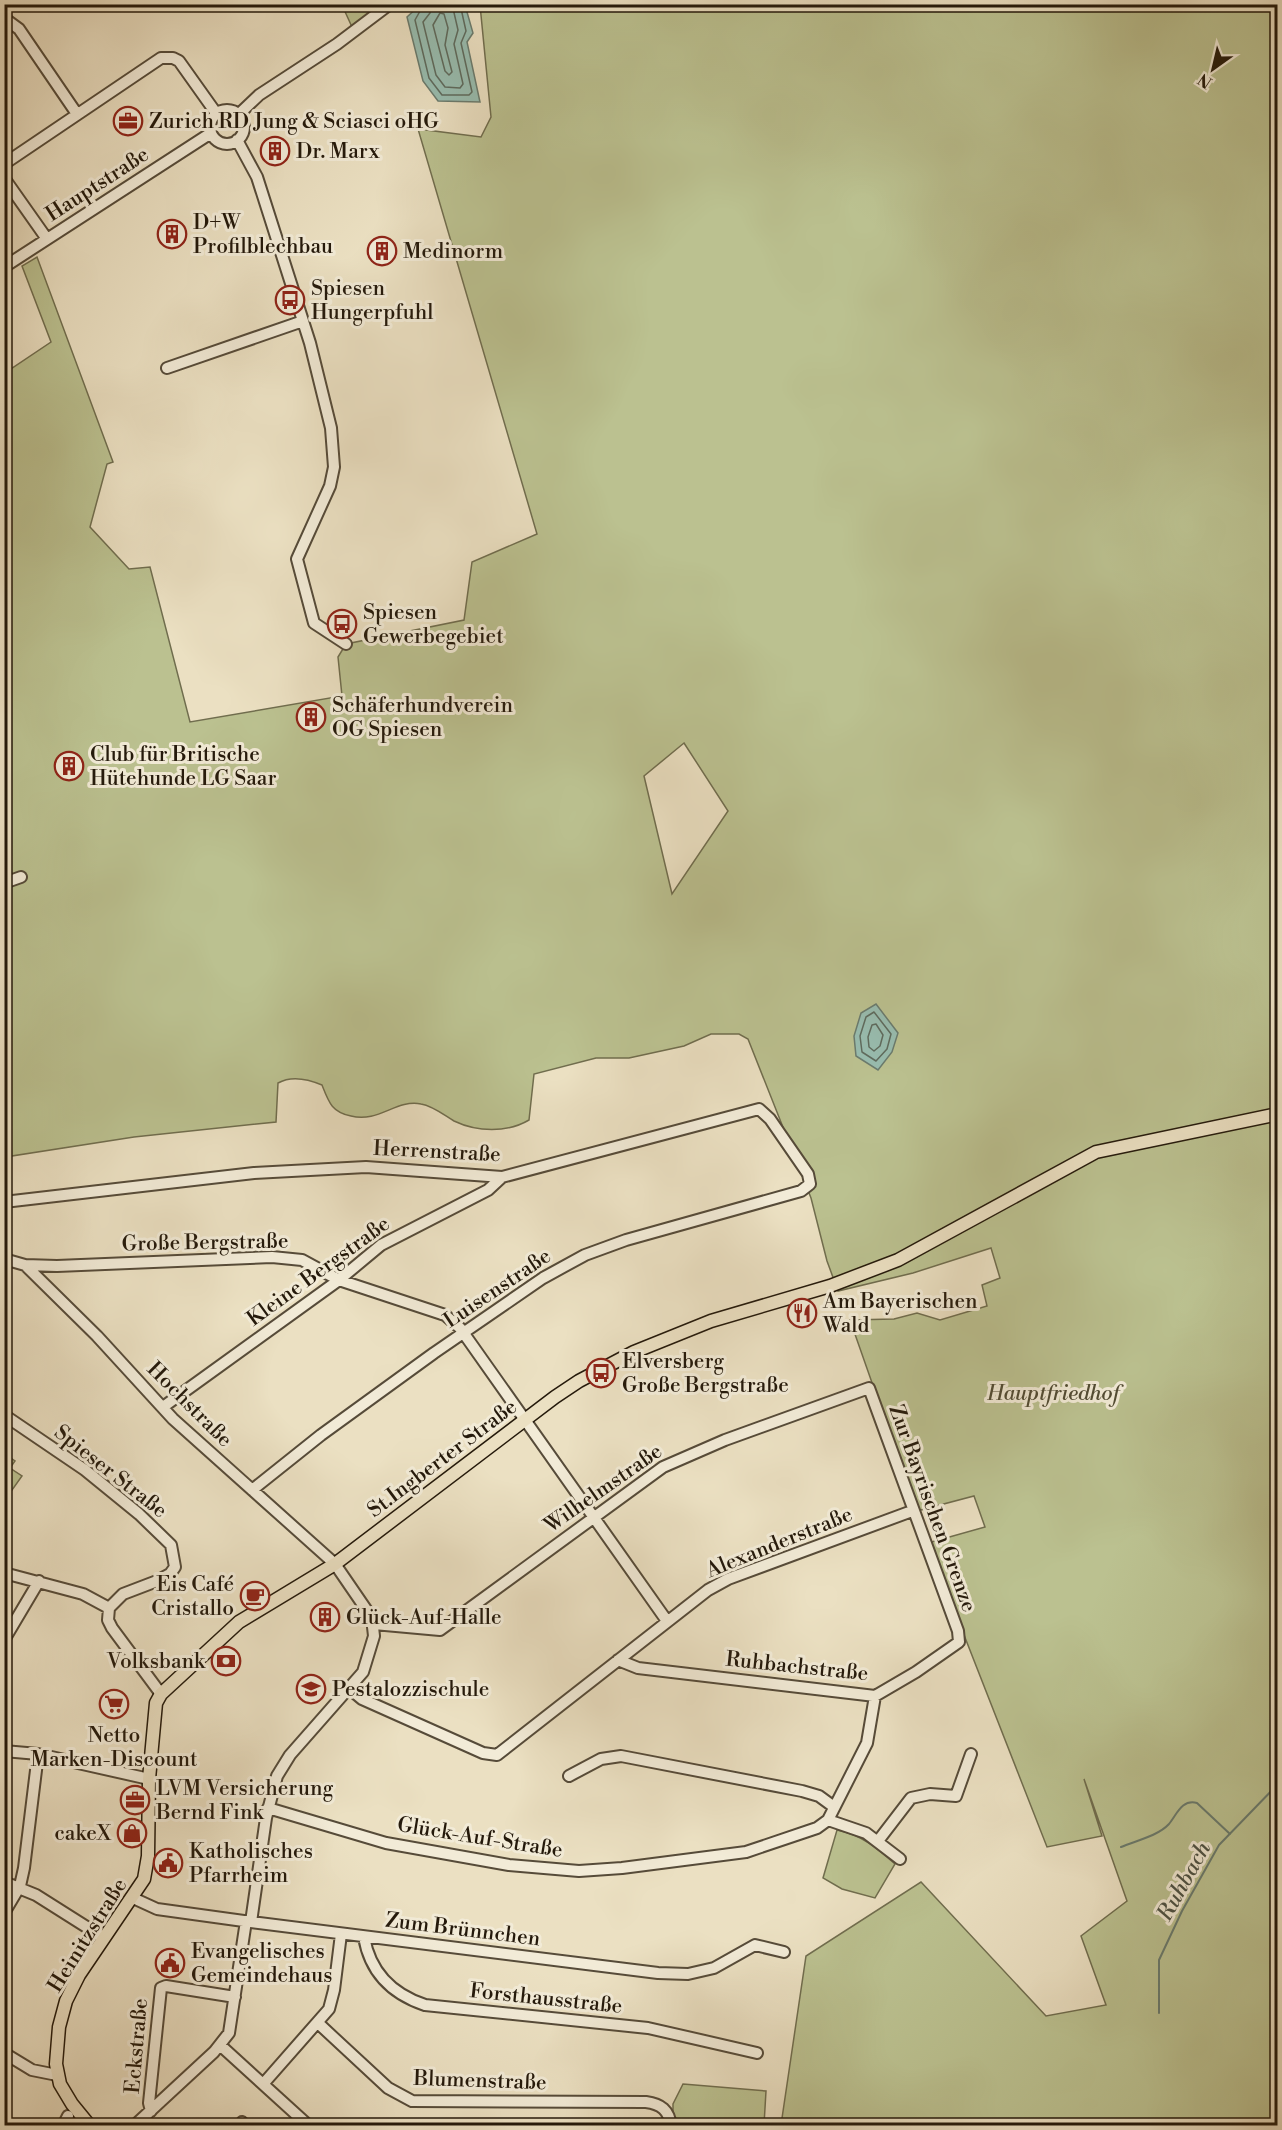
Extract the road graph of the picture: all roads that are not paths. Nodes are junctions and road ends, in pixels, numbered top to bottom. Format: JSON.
{"nodes":[{"id":1,"x":390,"y":4,"type":"edge"},
{"id":2,"x":4,"y":18,"type":"edge"},
{"id":3,"x":216,"y":113,"type":"junction"},
{"id":4,"x":76,"y":114,"type":"junction"},
{"id":5,"x":239,"y":114,"type":"junction"},
{"id":6,"x":211,"y":133,"type":"junction"},
{"id":7,"x":237,"y":140,"type":"junction"},
{"id":8,"x":4,"y":164,"type":"edge"},
{"id":9,"x":4,"y":178,"type":"edge"},
{"id":10,"x":47,"y":239,"type":"junction"},
{"id":11,"x":4,"y":267,"type":"edge"},
{"id":12,"x":303,"y":321,"type":"junction"},
{"id":13,"x":167,"y":368,"type":"dead end"},
{"id":14,"x":346,"y":644,"type":"dead end"},
{"id":15,"x":21,"y":877,"type":"dead end"},
{"id":16,"x":4,"y":883,"type":"edge"},
{"id":17,"x":1278,"y":1114,"type":"edge"},
{"id":18,"x":502,"y":1176,"type":"junction"},
{"id":19,"x":801,"y":1191,"type":"joint"},
{"id":20,"x":4,"y":1202,"type":"edge"},
{"id":21,"x":4,"y":1259,"type":"edge"},
{"id":22,"x":26,"y":1265,"type":"junction"},
{"id":23,"x":339,"y":1280,"type":"junction"},
{"id":24,"x":464,"y":1334,"type":"junction"},
{"id":25,"x":869,"y":1388,"type":"joint"},
{"id":26,"x":163,"y":1407,"type":"junction"},
{"id":27,"x":4,"y":1415,"type":"edge"},
{"id":28,"x":525,"y":1419,"type":"junction"},
{"id":29,"x":252,"y":1490,"type":"junction"},
{"id":30,"x":912,"y":1511,"type":"junction"},
{"id":31,"x":593,"y":1516,"type":"junction"},
{"id":32,"x":335,"y":1564,"type":"junction"},
{"id":33,"x":4,"y":1573,"type":"edge"},
{"id":34,"x":39,"y":1581,"type":"junction"},
{"id":35,"x":109,"y":1608,"type":"junction"},
{"id":36,"x":667,"y":1621,"type":"junction"},
{"id":37,"x":374,"y":1624,"type":"junction"},
{"id":38,"x":4,"y":1640,"type":"edge"},
{"id":39,"x":959,"y":1642,"type":"joint"},
{"id":40,"x":618,"y":1660,"type":"junction"},
{"id":41,"x":350,"y":1689,"type":"junction"},
{"id":42,"x":161,"y":1694,"type":"junction"},
{"id":43,"x":875,"y":1696,"type":"junction"},
{"id":44,"x":4,"y":1751,"type":"edge"},
{"id":45,"x":38,"y":1754,"type":"junction"},
{"id":46,"x":971,"y":1754,"type":"dead end"},
{"id":47,"x":569,"y":1776,"type":"dead end"},
{"id":48,"x":149,"y":1779,"type":"junction"},
{"id":49,"x":834,"y":1807,"type":"junction"},
{"id":50,"x":268,"y":1808,"type":"junction"},
{"id":51,"x":828,"y":1820,"type":"junction"},
{"id":52,"x":878,"y":1841,"type":"junction"},
{"id":53,"x":900,"y":1859,"type":"dead end"},
{"id":54,"x":4,"y":1881,"type":"edge"},
{"id":55,"x":20,"y":1886,"type":"junction"},
{"id":56,"x":133,"y":1898,"type":"junction"},
{"id":57,"x":4,"y":1913,"type":"edge"},
{"id":58,"x":248,"y":1922,"type":"junction"},
{"id":59,"x":341,"y":1934,"type":"junction"},
{"id":60,"x":364,"y":1937,"type":"junction"},
{"id":61,"x":104,"y":1938,"type":"junction"},
{"id":62,"x":784,"y":1952,"type":"dead end"},
{"id":63,"x":235,"y":1997,"type":"junction"},
{"id":64,"x":319,"y":2024,"type":"junction"},
{"id":65,"x":220,"y":2045,"type":"junction"},
{"id":66,"x":4,"y":2053,"type":"edge"},
{"id":67,"x":757,"y":2053,"type":"dead end"},
{"id":68,"x":57,"y":2075,"type":"junction"},
{"id":69,"x":264,"y":2083,"type":"junction"},
{"id":70,"x":151,"y":2111,"type":"junction"},
{"id":71,"x":90,"y":2126,"type":"edge"},
{"id":72,"x":134,"y":2126,"type":"edge"},
{"id":73,"x":309,"y":2126,"type":"edge"},
{"id":74,"x":671,"y":2126,"type":"edge"}],
"edges":[{"from":1,"to":5,"type":"street"},
{"from":2,"to":4,"type":"street"},
{"from":3,"to":4,"type":"street"},
{"from":3,"to":5,"type":"street"},
{"from":3,"to":6,"type":"street"},
{"from":4,"to":8,"type":"street"},
{"from":5,"to":7,"type":"street"},
{"from":6,"to":7,"type":"street"},
{"from":6,"to":10,"type":"street","name":"Hauptstraße"},
{"from":7,"to":12,"type":"street"},
{"from":9,"to":10,"type":"street"},
{"from":10,"to":11,"type":"street","name":"Hauptstraße"},
{"from":12,"to":13,"type":"street"},
{"from":12,"to":14,"type":"street"},
{"from":15,"to":16,"type":"street"},
{"from":17,"to":28,"type":"main road","name":"St.Ingberter Straße"},
{"from":18,"to":19,"type":"street","name":"Herrenstraße"},
{"from":18,"to":20,"type":"street","name":"Herrenstraße"},
{"from":18,"to":23,"type":"street","name":"Kleine Bergstraße"},
{"from":19,"to":24,"type":"street","name":"Luisenstraße"},
{"from":21,"to":22,"type":"street","name":"Große Bergstraße"},
{"from":22,"to":23,"type":"street","name":"Große Bergstraße"},
{"from":22,"to":26,"type":"street","name":"Hochstraße"},
{"from":23,"to":24,"type":"street","name":"Große Bergstraße"},
{"from":23,"to":26,"type":"street","name":"Kleine Bergstraße"},
{"from":24,"to":28,"type":"street","name":"Große Bergstraße"},
{"from":24,"to":29,"type":"street","name":"Luisenstraße"},
{"from":25,"to":30,"type":"street","name":"Zur Bayrischen Grenze"},
{"from":25,"to":31,"type":"street","name":"Wilhelmstraße"},
{"from":26,"to":29,"type":"street","name":"Hochstraße"},
{"from":27,"to":35,"type":"street","name":"Spieser Straße"},
{"from":28,"to":31,"type":"street","name":"Große Bergstraße"},
{"from":28,"to":32,"type":"main road","name":"St.Ingberter Straße"},
{"from":29,"to":32,"type":"street","name":"Hochstraße"},
{"from":30,"to":36,"type":"street","name":"Alexanderstraße"},
{"from":30,"to":39,"type":"street","name":"Zur Bayrischen Grenze"},
{"from":31,"to":36,"type":"street","name":"Große Bergstraße"},
{"from":31,"to":37,"type":"street","name":"Wilhelmstraße"},
{"from":32,"to":37,"type":"street","name":"Hochstraße"},
{"from":32,"to":42,"type":"main road","name":"St.Ingberter Straße"},
{"from":33,"to":34,"type":"street"},
{"from":34,"to":35,"type":"street"},
{"from":34,"to":38,"type":"street"},
{"from":35,"to":42,"type":"street"},
{"from":36,"to":40,"type":"street","name":"Alexanderstraße"},
{"from":37,"to":41,"type":"street"},
{"from":39,"to":43,"type":"street","name":"Ruhbachstraße"},
{"from":40,"to":41,"type":"street","name":"Alexanderstraße"},
{"from":40,"to":43,"type":"street","name":"Ruhbachstraße"},
{"from":41,"to":50,"type":"street"},
{"from":42,"to":48,"type":"main road"},
{"from":43,"to":49,"type":"street"},
{"from":44,"to":45,"type":"street"},
{"from":45,"to":48,"type":"street"},
{"from":45,"to":55,"type":"street"},
{"from":46,"to":52,"type":"street"},
{"from":47,"to":49,"type":"street"},
{"from":48,"to":56,"type":"main road","name":"Heinitzstraße"},
{"from":49,"to":51,"type":"street"},
{"from":50,"to":51,"type":"street","name":"Glück-Auf-Straße"},
{"from":50,"to":58,"type":"street"},
{"from":51,"to":52,"type":"street"},
{"from":52,"to":53,"type":"street"},
{"from":54,"to":55,"type":"street"},
{"from":55,"to":57,"type":"street"},
{"from":55,"to":61,"type":"street"},
{"from":56,"to":58,"type":"street","name":"Zum Brünnchen"},
{"from":56,"to":61,"type":"main road","name":"Heinitzstraße"},
{"from":58,"to":59,"type":"street","name":"Zum Brünnchen"},
{"from":58,"to":63,"type":"street"},
{"from":59,"to":60,"type":"street","name":"Zum Brünnchen"},
{"from":59,"to":64,"type":"street"},
{"from":60,"to":62,"type":"street","name":"Zum Brünnchen"},
{"from":60,"to":67,"type":"street","name":"Forsthausstraße"},
{"from":61,"to":68,"type":"main road","name":"Heinitzstraße"},
{"from":63,"to":65,"type":"street"},
{"from":63,"to":70,"type":"street","name":"Eckstraße"},
{"from":64,"to":69,"type":"street"},
{"from":64,"to":74,"type":"street","name":"Blumenstraße"},
{"from":65,"to":69,"type":"street"},
{"from":65,"to":70,"type":"street"},
{"from":66,"to":68,"type":"street"},
{"from":68,"to":71,"type":"main road"},
{"from":69,"to":73,"type":"street"},
{"from":70,"to":72,"type":"street"}]}
